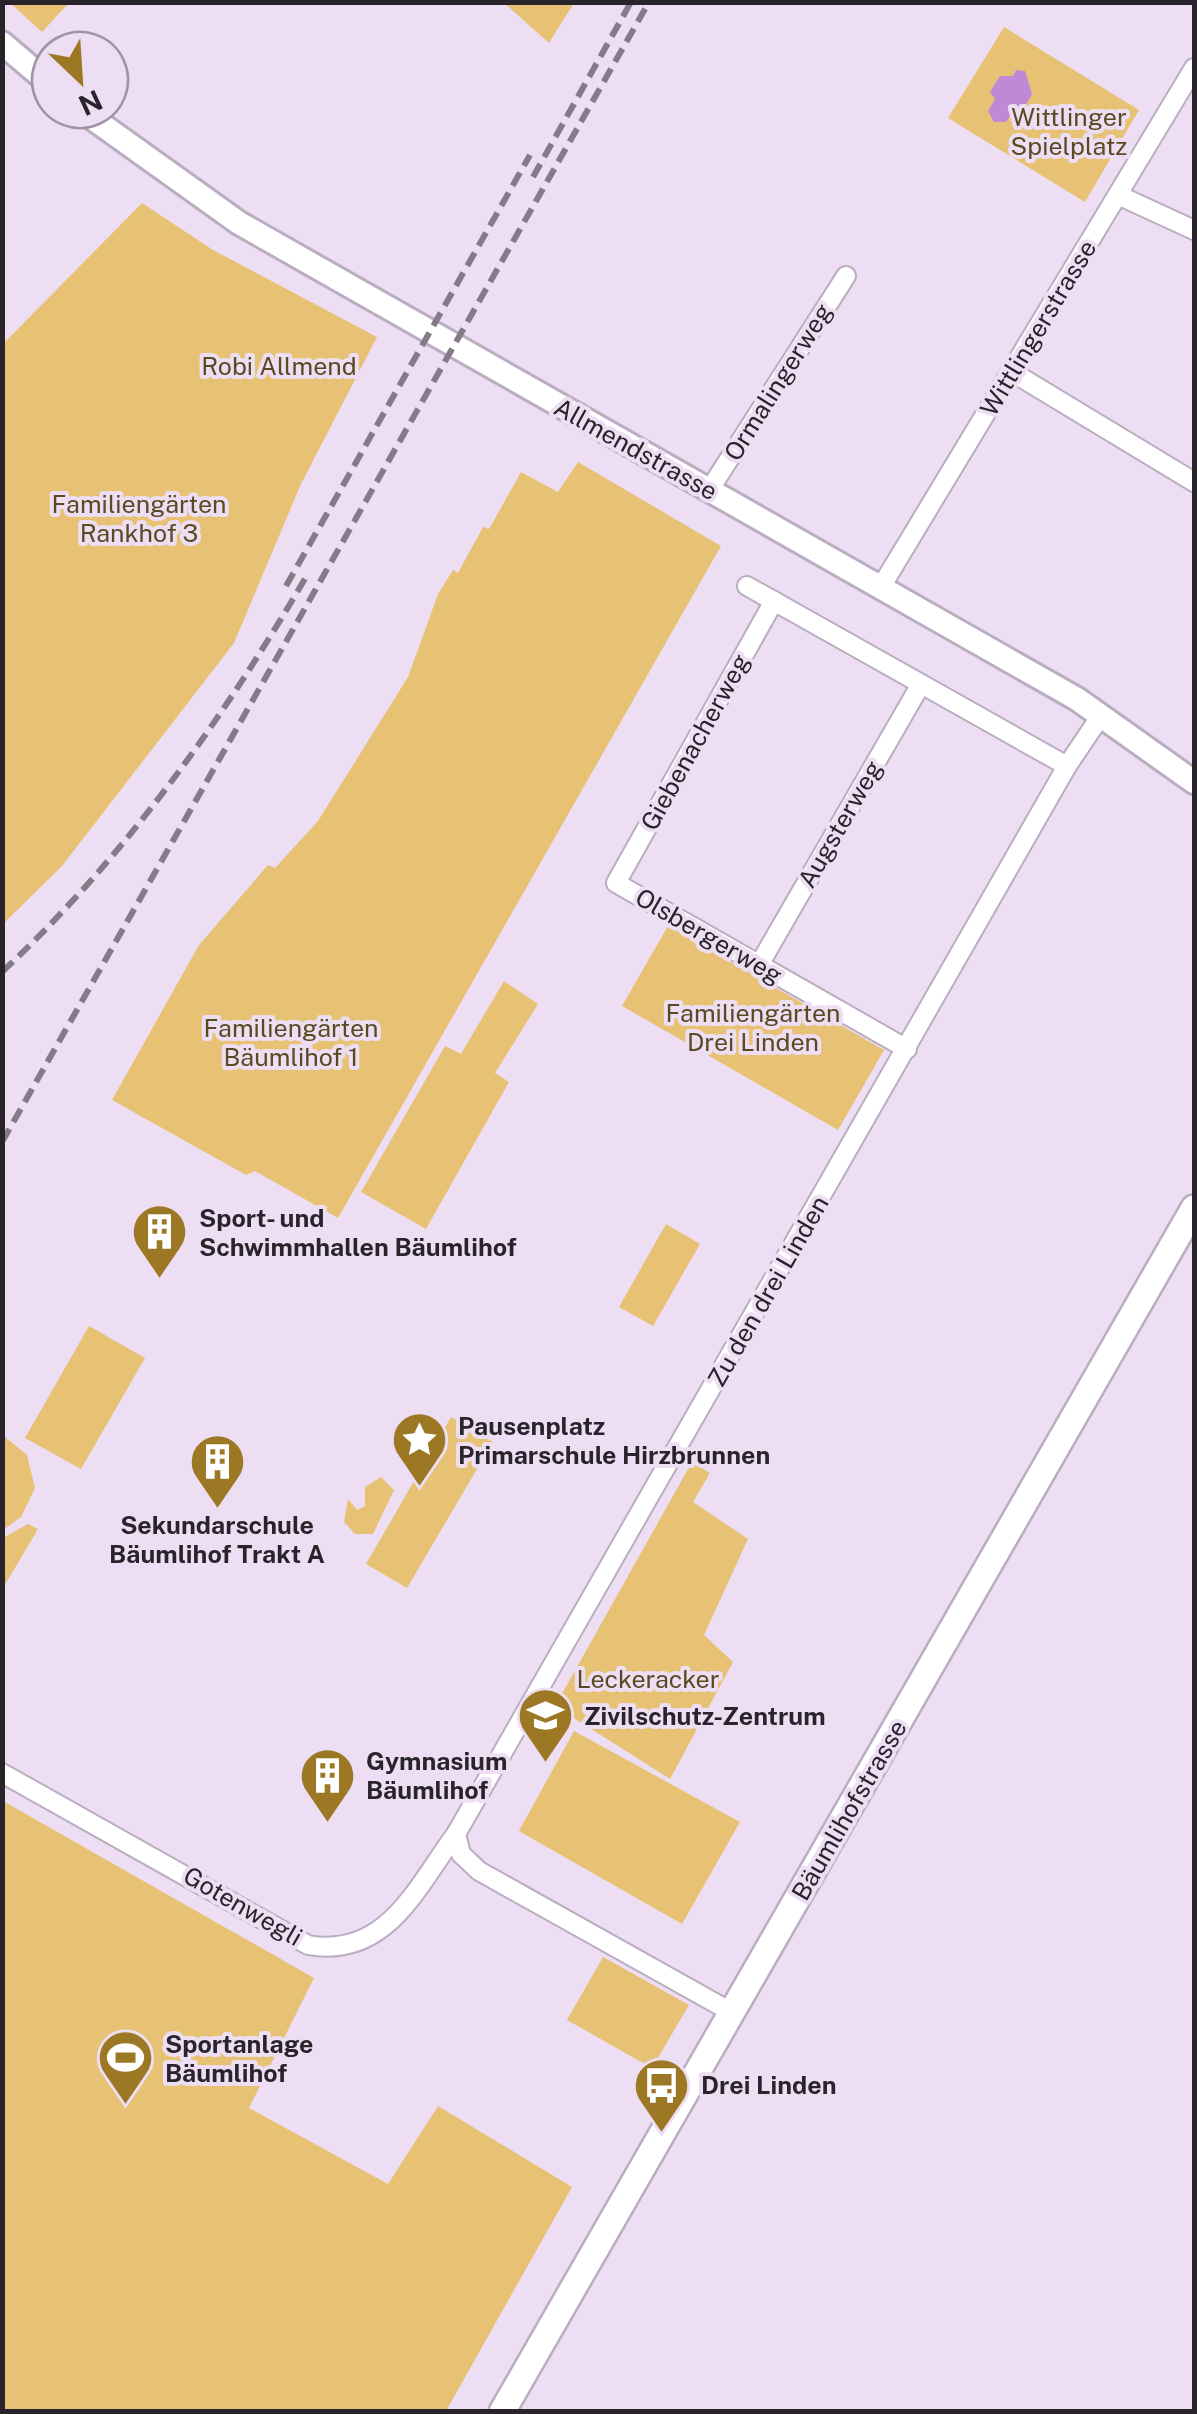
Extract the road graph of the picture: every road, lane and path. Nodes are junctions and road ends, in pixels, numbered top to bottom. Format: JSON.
{"nodes":[{"id":1,"x":5,"y":51,"type":"edge"},
{"id":2,"x":1194,"y":68,"type":"edge"},
{"id":3,"x":30,"y":69,"type":"edge"},
{"id":4,"x":109,"y":130,"type":"edge"},
{"id":5,"x":1118,"y":195,"type":"junction"},
{"id":6,"x":1194,"y":230,"type":"edge"},
{"id":7,"x":846,"y":276,"type":"dead end"},
{"id":8,"x":1012,"y":372,"type":"junction"},
{"id":9,"x":1194,"y":482,"type":"edge"},
{"id":10,"x":710,"y":489,"type":"junction"},
{"id":11,"x":747,"y":586,"type":"dead end"},
{"id":12,"x":882,"y":587,"type":"junction"},
{"id":13,"x":774,"y":601,"type":"junction"},
{"id":14,"x":921,"y":684,"type":"junction"},
{"id":15,"x":1100,"y":717,"type":"junction"},
{"id":16,"x":1067,"y":766,"type":"junction"},
{"id":17,"x":1194,"y":782,"type":"edge"},
{"id":18,"x":616,"y":884,"type":"joint"},
{"id":19,"x":759,"y":965,"type":"junction"},
{"id":20,"x":907,"y":1049,"type":"junction"},
{"id":21,"x":1194,"y":1208,"type":"edge"},
{"id":22,"x":2,"y":1773,"type":"edge"},
{"id":23,"x":456,"y":1834,"type":"junction"},
{"id":24,"x":733,"y":2014,"type":"junction"},
{"id":25,"x":502,"y":2412,"type":"edge"}],
"edges":[{"from":1,"to":3,"type":"street"},
{"from":2,"to":5,"type":"street","name":"Wittlingerstrasse"},
{"from":4,"to":10,"type":"street","name":"Allmendstrasse"},
{"from":5,"to":6,"type":"street"},
{"from":5,"to":8,"type":"street","name":"Wittlingerstrasse"},
{"from":7,"to":10,"type":"street","name":"Ormalingerweg"},
{"from":8,"to":9,"type":"street"},
{"from":8,"to":12,"type":"street","name":"Wittlingerstrasse"},
{"from":10,"to":12,"type":"street","name":"Allmendstrasse"},
{"from":11,"to":13,"type":"street"},
{"from":12,"to":15,"type":"street","name":"Allmendstrasse"},
{"from":13,"to":14,"type":"street"},
{"from":13,"to":18,"type":"street","name":"Giebenacherweg"},
{"from":14,"to":16,"type":"street"},
{"from":14,"to":19,"type":"street","name":"Augsterweg"},
{"from":15,"to":16,"type":"street","name":"Zu den drei Linden"},
{"from":15,"to":17,"type":"street","name":"Allmendstrasse"},
{"from":16,"to":20,"type":"street","name":"Zu den drei Linden"},
{"from":18,"to":19,"type":"street","name":"Olsbergerweg"},
{"from":19,"to":20,"type":"street","name":"Olsbergerweg"},
{"from":20,"to":23,"type":"street","name":"Zu den drei Linden"},
{"from":21,"to":24,"type":"main road","name":"Bäumlihofstrasse"},
{"from":22,"to":23,"type":"street","name":"Gotenwegli"},
{"from":23,"to":24,"type":"street"},
{"from":24,"to":25,"type":"main road","name":"Bäumlihofstrasse"}]}
